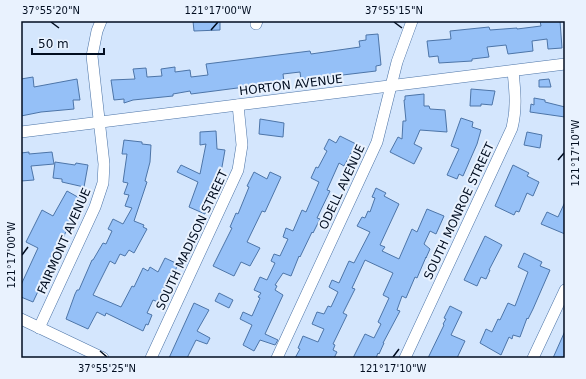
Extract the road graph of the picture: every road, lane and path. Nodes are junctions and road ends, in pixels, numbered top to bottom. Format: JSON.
{"nodes":[{"id":1,"x":101,"y":21,"type":"edge"},
{"id":2,"x":412,"y":21,"type":"edge"},
{"id":3,"x":565,"y":64,"type":"edge"},
{"id":4,"x":513,"y":71,"type":"junction"},
{"id":5,"x":391,"y":86,"type":"junction"},
{"id":6,"x":238,"y":105,"type":"junction"},
{"id":7,"x":100,"y":122,"type":"junction"},
{"id":8,"x":21,"y":132,"type":"edge"},
{"id":9,"x":565,"y":290,"type":"edge"},
{"id":10,"x":21,"y":320,"type":"edge"},
{"id":11,"x":39,"y":328,"type":"junction"},
{"id":12,"x":103,"y":358,"type":"edge"},
{"id":13,"x":151,"y":358,"type":"edge"},
{"id":14,"x":277,"y":358,"type":"edge"},
{"id":15,"x":405,"y":358,"type":"edge"},
{"id":16,"x":533,"y":358,"type":"edge"}],
"edges":[{"from":1,"to":7,"type":"street","name":"FAIRMONT AVENUE"},
{"from":2,"to":5,"type":"street","name":"ODELL AVENUE"},
{"from":3,"to":4,"type":"street","name":"HORTON AVENUE"},
{"from":4,"to":5,"type":"street","name":"HORTON AVENUE"},
{"from":4,"to":15,"type":"street","name":"SOUTH MONROE STREET"},
{"from":5,"to":6,"type":"street","name":"HORTON AVENUE"},
{"from":5,"to":14,"type":"street","name":"ODELL AVENUE"},
{"from":6,"to":7,"type":"street","name":"HORTON AVENUE"},
{"from":6,"to":13,"type":"street","name":"SOUTH MADISON STREET"},
{"from":7,"to":8,"type":"street","name":"HORTON AVENUE"},
{"from":7,"to":11,"type":"street","name":"FAIRMONT AVENUE"},
{"from":9,"to":16,"type":"street"},
{"from":10,"to":11,"type":"street"},
{"from":11,"to":12,"type":"street"}]}
